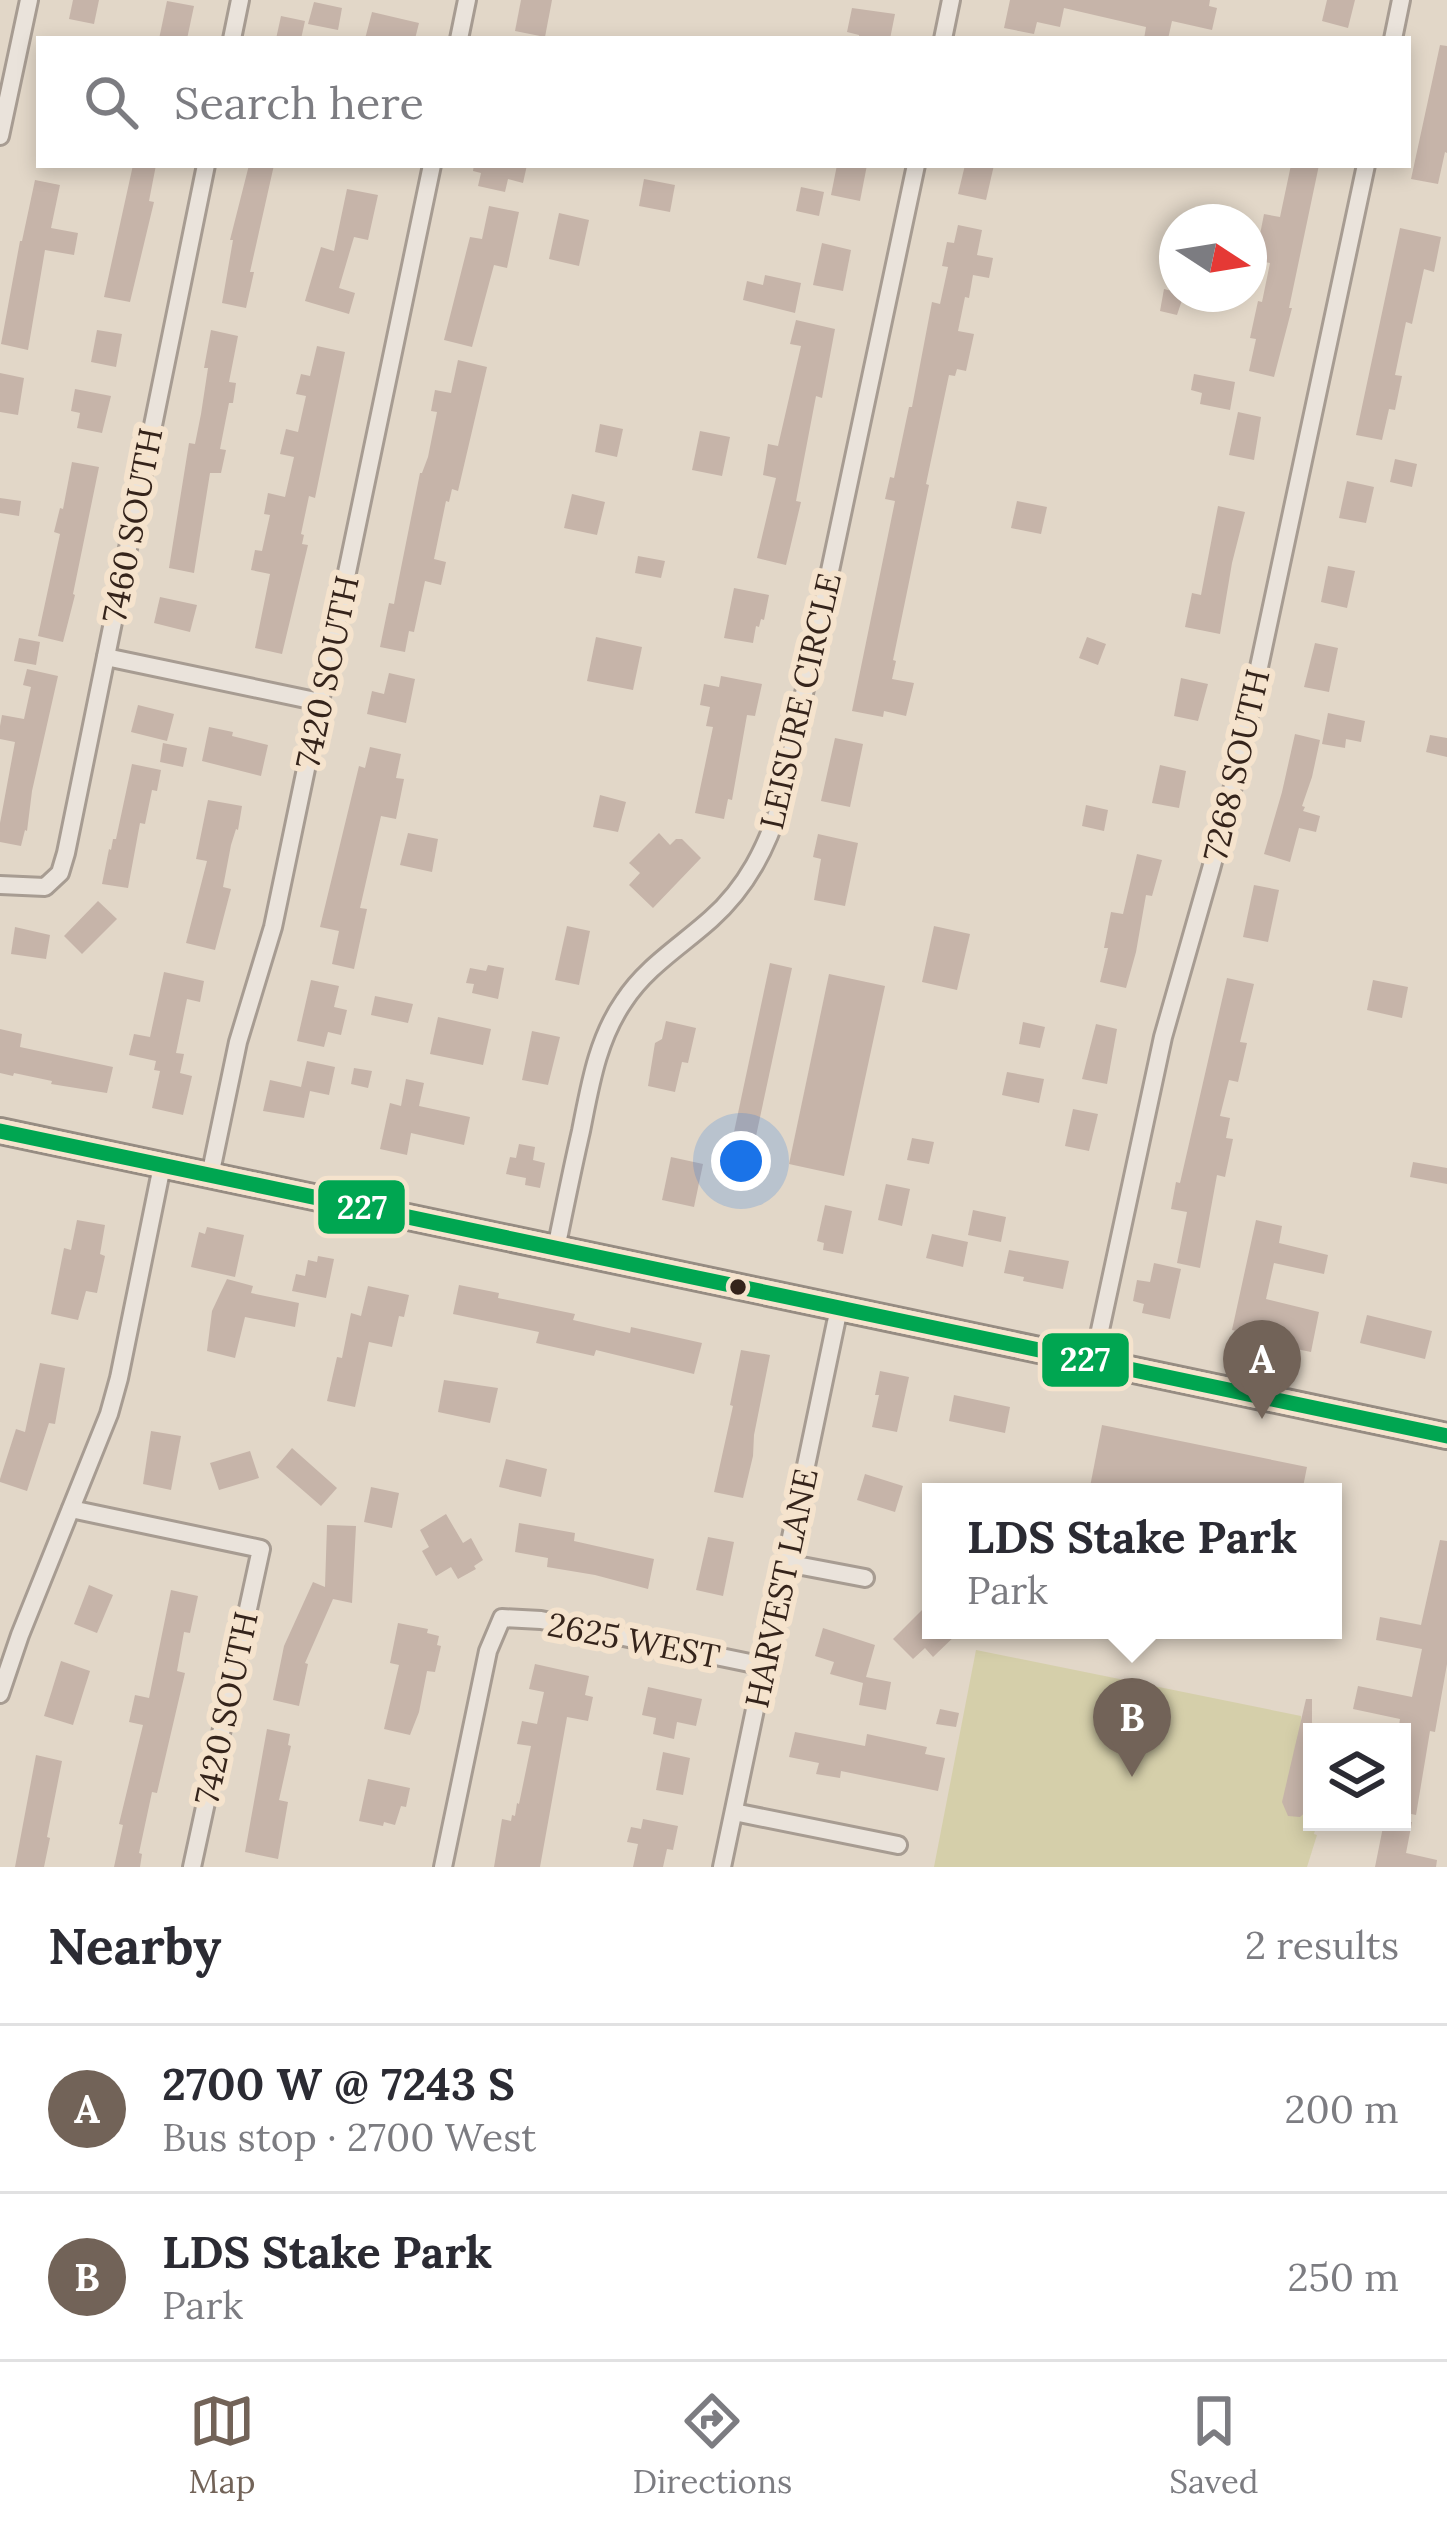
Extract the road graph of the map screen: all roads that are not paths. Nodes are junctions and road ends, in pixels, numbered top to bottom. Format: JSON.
{"nodes":[{"id":1,"x":29,"y":0,"type":"edge"},
{"id":2,"x":240,"y":0,"type":"edge"},
{"id":3,"x":467,"y":0,"type":"edge"},
{"id":4,"x":951,"y":0,"type":"edge"},
{"id":5,"x":1401,"y":0,"type":"edge"},
{"id":6,"x":233,"y":36,"type":"edge"},
{"id":7,"x":460,"y":36,"type":"edge"},
{"id":8,"x":944,"y":36,"type":"edge"},
{"id":9,"x":1394,"y":36,"type":"edge"},
{"id":10,"x":0,"y":136,"type":"edge"},
{"id":11,"x":205,"y":168,"type":"edge"},
{"id":12,"x":431,"y":168,"type":"edge"},
{"id":13,"x":915,"y":168,"type":"edge"},
{"id":14,"x":1365,"y":168,"type":"edge"},
{"id":15,"x":106,"y":657,"type":"junction"},
{"id":16,"x":320,"y":702,"type":"junction"},
{"id":17,"x":0,"y":884,"type":"edge"},
{"id":18,"x":0,"y":1131,"type":"edge"},
{"id":19,"x":162,"y":1166,"type":"junction"},
{"id":20,"x":210,"y":1176,"type":"junction"},
{"id":21,"x":556,"y":1249,"type":"junction"},
{"id":22,"x":839,"y":1308,"type":"junction"},
{"id":23,"x":1093,"y":1363,"type":"junction"},
{"id":24,"x":1447,"y":1436,"type":"edge"},
{"id":25,"x":71,"y":1509,"type":"junction"},
{"id":26,"x":786,"y":1563,"type":"junction"},
{"id":27,"x":865,"y":1577,"type":"dead end"},
{"id":28,"x":764,"y":1666,"type":"junction"},
{"id":29,"x":0,"y":1694,"type":"edge"},
{"id":30,"x":734,"y":1812,"type":"junction"},
{"id":31,"x":898,"y":1844,"type":"dead end"},
{"id":32,"x":192,"y":1867,"type":"edge"},
{"id":33,"x":443,"y":1867,"type":"edge"},
{"id":34,"x":722,"y":1867,"type":"edge"}],
"edges":[{"from":1,"to":10,"type":"street"},
{"from":2,"to":6,"type":"street"},
{"from":3,"to":7,"type":"street"},
{"from":4,"to":8,"type":"street"},
{"from":5,"to":9,"type":"street"},
{"from":11,"to":15,"type":"street","name":"7460 SOUTH"},
{"from":12,"to":16,"type":"street","name":"7420 SOUTH"},
{"from":13,"to":21,"type":"street","name":"LEISURE CIRCLE"},
{"from":14,"to":23,"type":"street","name":"7268 SOUTH"},
{"from":15,"to":16,"type":"street"},
{"from":15,"to":17,"type":"street","name":"7460 SOUTH"},
{"from":16,"to":20,"type":"street","name":"7420 SOUTH"},
{"from":18,"to":19,"type":"main road"},
{"from":19,"to":20,"type":"main road"},
{"from":19,"to":25,"type":"street"},
{"from":20,"to":21,"type":"main road"},
{"from":21,"to":22,"type":"main road"},
{"from":22,"to":23,"type":"main road"},
{"from":22,"to":26,"type":"street","name":"HARVEST LANE"},
{"from":23,"to":24,"type":"main road"},
{"from":25,"to":29,"type":"street"},
{"from":25,"to":32,"type":"street","name":"7420 SOUTH"},
{"from":26,"to":27,"type":"street"},
{"from":26,"to":28,"type":"street","name":"HARVEST LANE"},
{"from":28,"to":30,"type":"street","name":"HARVEST LANE"},
{"from":28,"to":33,"type":"street","name":"2625 WEST"},
{"from":30,"to":31,"type":"street"},
{"from":30,"to":34,"type":"street","name":"HARVEST LANE"}]}
